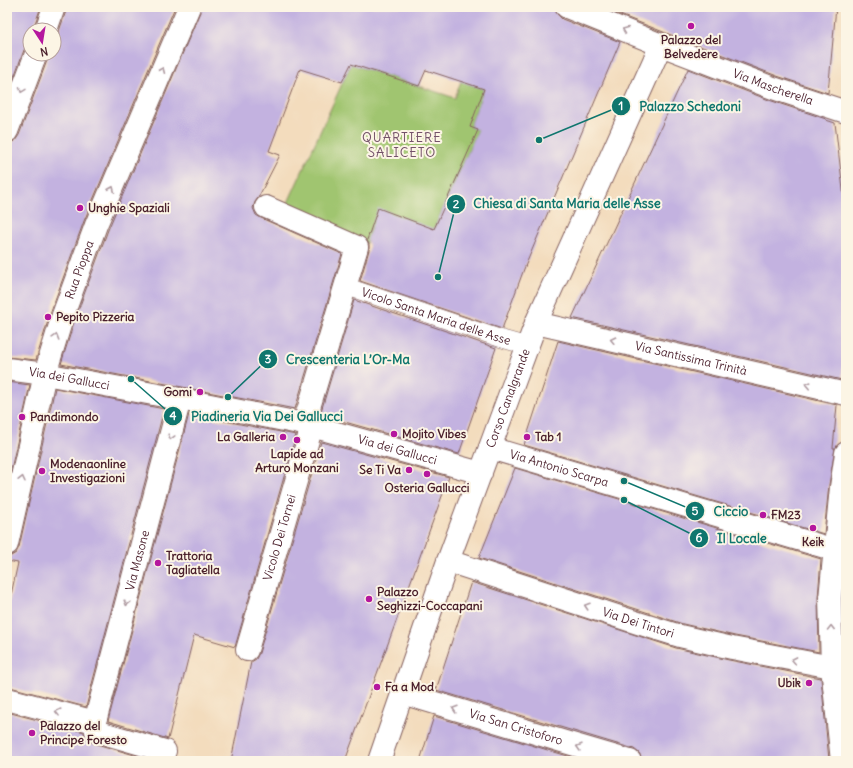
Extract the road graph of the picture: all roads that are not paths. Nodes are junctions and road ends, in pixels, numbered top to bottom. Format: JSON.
{"nodes":[{"id":1,"x":54,"y":7,"type":"edge"},
{"id":2,"x":189,"y":7,"type":"edge"},
{"id":3,"x":567,"y":7,"type":"edge"},
{"id":4,"x":49,"y":22,"type":"edge"},
{"id":5,"x":661,"y":45,"type":"junction"},
{"id":6,"x":33,"y":62,"type":"edge"},
{"id":7,"x":846,"y":112,"type":"edge"},
{"id":8,"x":7,"y":131,"type":"edge"},
{"id":9,"x":266,"y":207,"type":"dead end"},
{"id":10,"x":345,"y":286,"type":"junction"},
{"id":11,"x":536,"y":323,"type":"junction"},
{"id":12,"x":527,"y":346,"type":"junction"},
{"id":13,"x":7,"y":369,"type":"edge"},
{"id":14,"x":45,"y":374,"type":"junction"},
{"id":15,"x":846,"y":394,"type":"edge"},
{"id":16,"x":180,"y":399,"type":"junction"},
{"id":17,"x":308,"y":425,"type":"junction"},
{"id":18,"x":490,"y":448,"type":"junction"},
{"id":19,"x":846,"y":453,"type":"edge"},
{"id":20,"x":481,"y":473,"type":"junction"},
{"id":21,"x":844,"y":487,"type":"edge"},
{"id":22,"x":7,"y":544,"type":"edge"},
{"id":23,"x":835,"y":550,"type":"junction"},
{"id":24,"x":448,"y":561,"type":"junction"},
{"id":25,"x":247,"y":650,"type":"dead end"},
{"id":26,"x":832,"y":667,"type":"junction"},
{"id":27,"x":402,"y":693,"type":"junction"},
{"id":28,"x":7,"y":699,"type":"edge"},
{"id":29,"x":95,"y":722,"type":"junction"},
{"id":30,"x":164,"y":751,"type":"dead end"},
{"id":31,"x":379,"y":761,"type":"edge"},
{"id":32,"x":630,"y":761,"type":"edge"},
{"id":33,"x":842,"y":761,"type":"edge"}],
"edges":[{"from":1,"to":4,"type":"street"},
{"from":14,"to":2,"type":"street","name":"Rua Pioppa","one_way":true},
{"from":5,"to":3,"type":"street","name":"Via Mascherella","one_way":true},
{"from":5,"to":7,"type":"street","name":"Via Mascherella"},
{"from":5,"to":11,"type":"street","name":"Corso Canalgrande"},
{"from":6,"to":8,"type":"street","one_way":true},
{"from":9,"to":10,"type":"street","name":"Vicolo Santa Maria delle Asse"},
{"from":10,"to":12,"type":"lane","name":"Vicolo Santa Maria delle Asse"},
{"from":10,"to":17,"type":"street","name":"Vicolo Santa Maria delle Asse"},
{"from":11,"to":12,"type":"street","name":"Corso Canalgrande"},
{"from":15,"to":11,"type":"street","name":"Via Santissima Trinità","one_way":true},
{"from":12,"to":18,"type":"street","name":"Corso Canalgrande"},
{"from":13,"to":14,"type":"street","name":"Via dei Gallucci"},
{"from":14,"to":16,"type":"street","name":"Via dei Gallucci"},
{"from":22,"to":14,"type":"street","name":"Rua Pioppa","one_way":true},
{"from":16,"to":17,"type":"street","name":"Via dei Gallucci"},
{"from":16,"to":29,"type":"street","name":"Via Masone","one_way":true},
{"from":17,"to":20,"type":"street","name":"Via dei Gallucci"},
{"from":17,"to":25,"type":"street","name":"Vicolo Dei Tornei"},
{"from":18,"to":20,"type":"street","name":"Corso Canalgrande"},
{"from":18,"to":23,"type":"street","name":"Via Antonio Scarpa"},
{"from":19,"to":21,"type":"street"},
{"from":20,"to":24,"type":"street","name":"Corso Canalgrande"},
{"from":21,"to":23,"type":"street"},
{"from":26,"to":23,"type":"street","one_way":true},
{"from":26,"to":24,"type":"street","name":"Via Dei Tintori","one_way":true},
{"from":24,"to":27,"type":"street","name":"Corso Canalgrande"},
{"from":26,"to":33,"type":"street"},
{"from":27,"to":31,"type":"street","name":"Corso Canalgrande"},
{"from":32,"to":27,"type":"street","name":"Via San Cristoforo","one_way":true},
{"from":29,"to":28,"type":"street","one_way":true},
{"from":29,"to":30,"type":"street"}]}
